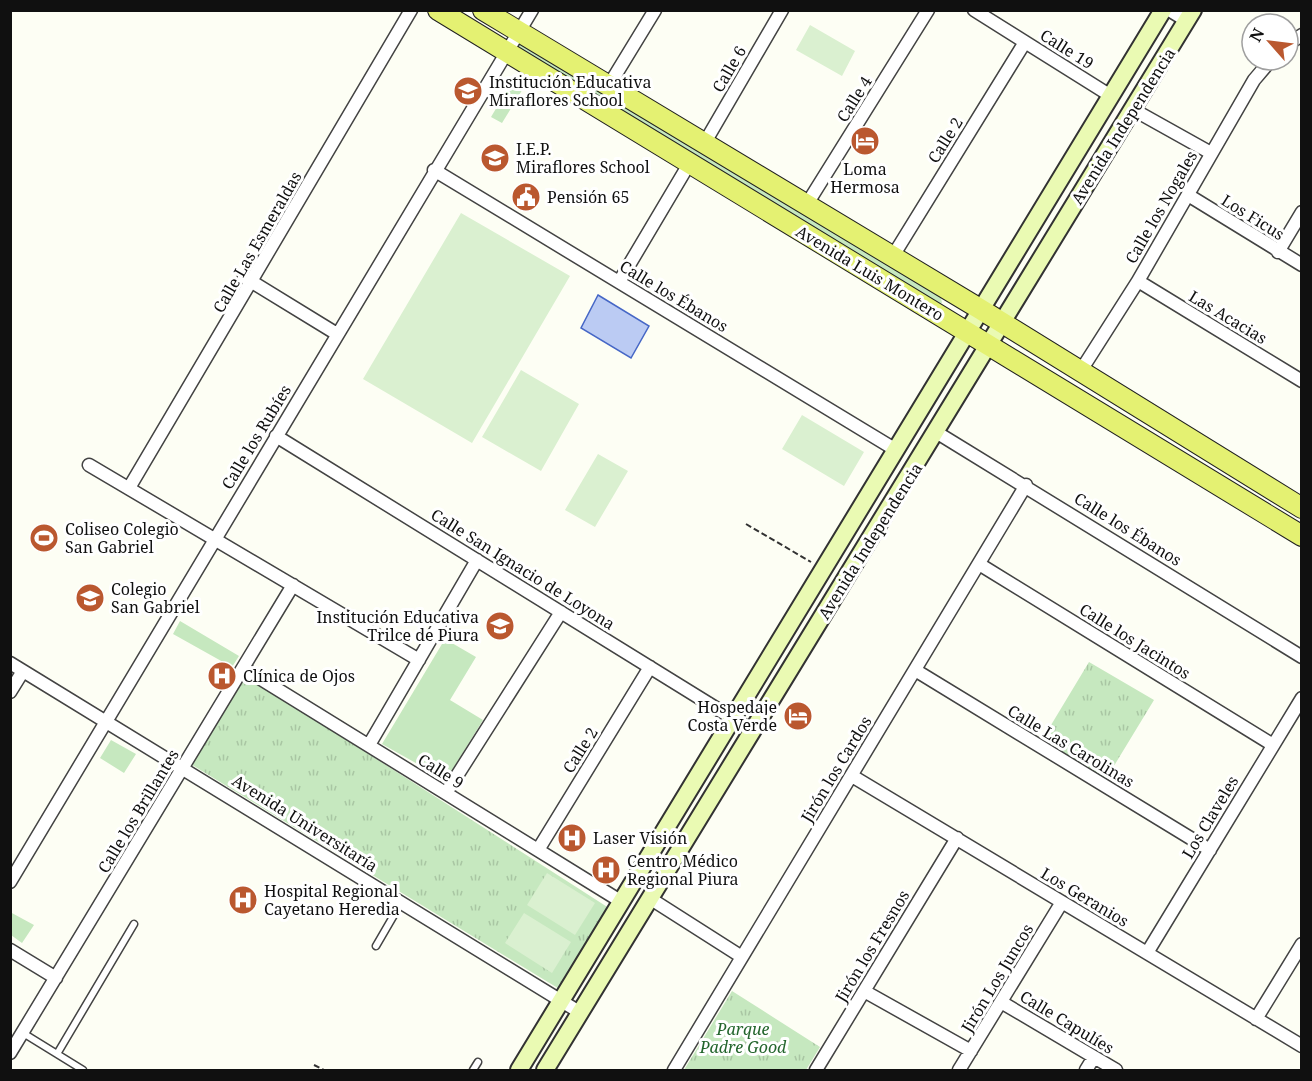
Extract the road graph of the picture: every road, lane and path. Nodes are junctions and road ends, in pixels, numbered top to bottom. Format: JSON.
{"nodes":[{"id":1,"x":411,"y":10,"type":"edge"},
{"id":2,"x":438,"y":10,"type":"edge"},
{"id":3,"x":483,"y":10,"type":"edge"},
{"id":4,"x":531,"y":10,"type":"edge"},
{"id":5,"x":655,"y":10,"type":"edge"},
{"id":6,"x":782,"y":10,"type":"edge"},
{"id":7,"x":928,"y":10,"type":"edge"},
{"id":8,"x":974,"y":10,"type":"edge"},
{"id":9,"x":1163,"y":10,"type":"edge"},
{"id":10,"x":1169,"y":10,"type":"edge"},
{"id":11,"x":1190,"y":16,"type":"edge"},
{"id":12,"x":518,"y":32,"type":"junction"},
{"id":13,"x":1025,"y":42,"type":"junction"},
{"id":14,"x":505,"y":52,"type":"junction"},
{"id":15,"x":1261,"y":72,"type":"edge"},
{"id":16,"x":608,"y":87,"type":"junction"},
{"id":17,"x":1112,"y":96,"type":"junction"},
{"id":18,"x":1134,"y":110,"type":"junction"},
{"id":19,"x":704,"y":144,"type":"junction"},
{"id":20,"x":1211,"y":153,"type":"junction"},
{"id":21,"x":689,"y":164,"type":"junction"},
{"id":22,"x":434,"y":170,"type":"junction"},
{"id":23,"x":1188,"y":195,"type":"junction"},
{"id":24,"x":807,"y":204,"type":"junction"},
{"id":25,"x":1302,"y":212,"type":"edge"},
{"id":26,"x":1278,"y":252,"type":"junction"},
{"id":27,"x":893,"y":256,"type":"junction"},
{"id":28,"x":1302,"y":265,"type":"edge"},
{"id":29,"x":248,"y":279,"type":"junction"},
{"id":30,"x":1138,"y":281,"type":"junction"},
{"id":31,"x":619,"y":282,"type":"junction"},
{"id":32,"x":980,"y":309,"type":"junction"},
{"id":33,"x":1002,"y":322,"type":"junction"},
{"id":34,"x":967,"y":331,"type":"junction"},
{"id":35,"x":337,"y":334,"type":"junction"},
{"id":36,"x":988,"y":344,"type":"junction"},
{"id":37,"x":1080,"y":372,"type":"junction"},
{"id":38,"x":1302,"y":381,"type":"edge"},
{"id":39,"x":936,"y":432,"type":"junction"},
{"id":40,"x":276,"y":436,"type":"junction"},
{"id":41,"x":896,"y":450,"type":"junction"},
{"id":42,"x":89,"y":465,"type":"dead end"},
{"id":43,"x":1026,"y":485,"type":"junction"},
{"id":44,"x":129,"y":488,"type":"junction"},
{"id":45,"x":1302,"y":508,"type":"edge"},
{"id":46,"x":746,"y":524,"type":"dead end"},
{"id":47,"x":1302,"y":536,"type":"edge"},
{"id":48,"x":215,"y":539,"type":"junction"},
{"id":49,"x":477,"y":560,"type":"junction"},
{"id":50,"x":979,"y":564,"type":"junction"},
{"id":51,"x":824,"y":569,"type":"junction"},
{"id":52,"x":293,"y":585,"type":"junction"},
{"id":53,"x":561,"y":612,"type":"junction"},
{"id":54,"x":1302,"y":657,"type":"edge"},
{"id":55,"x":419,"y":660,"type":"junction"},
{"id":56,"x":10,"y":663,"type":"edge"},
{"id":57,"x":651,"y":667,"type":"junction"},
{"id":58,"x":243,"y":668,"type":"junction"},
{"id":59,"x":915,"y":670,"type":"junction"},
{"id":60,"x":23,"y":671,"type":"junction"},
{"id":61,"x":10,"y":692,"type":"edge"},
{"id":62,"x":1302,"y":698,"type":"edge"},
{"id":63,"x":735,"y":719,"type":"junction"},
{"id":64,"x":106,"y":722,"type":"junction"},
{"id":65,"x":753,"y":731,"type":"junction"},
{"id":66,"x":369,"y":745,"type":"junction"},
{"id":67,"x":1273,"y":745,"type":"junction"},
{"id":68,"x":183,"y":768,"type":"junction"},
{"id":69,"x":852,"y":776,"type":"junction"},
{"id":70,"x":446,"y":793,"type":"junction"},
{"id":71,"x":957,"y":838,"type":"junction"},
{"id":72,"x":538,"y":850,"type":"junction"},
{"id":73,"x":1209,"y":850,"type":"junction"},
{"id":74,"x":10,"y":882,"type":"edge"},
{"id":75,"x":651,"y":899,"type":"junction"},
{"id":76,"x":402,"y":902,"type":"junction"},
{"id":77,"x":622,"y":902,"type":"junction"},
{"id":78,"x":1062,"y":902,"type":"junction"},
{"id":79,"x":134,"y":924,"type":"dead end"},
{"id":80,"x":1302,"y":944,"type":"edge"},
{"id":81,"x":376,"y":946,"type":"dead end"},
{"id":82,"x":10,"y":950,"type":"edge"},
{"id":83,"x":1147,"y":953,"type":"junction"},
{"id":84,"x":742,"y":957,"type":"junction"},
{"id":85,"x":56,"y":978,"type":"junction"},
{"id":86,"x":864,"y":991,"type":"junction"},
{"id":87,"x":562,"y":1001,"type":"junction"},
{"id":88,"x":1001,"y":1002,"type":"junction"},
{"id":89,"x":581,"y":1013,"type":"junction"},
{"id":90,"x":1256,"y":1019,"type":"junction"},
{"id":91,"x":23,"y":1033,"type":"junction"},
{"id":92,"x":1302,"y":1046,"type":"edge"},
{"id":93,"x":971,"y":1051,"type":"junction"},
{"id":94,"x":10,"y":1053,"type":"edge"},
{"id":95,"x":57,"y":1054,"type":"junction"},
{"id":96,"x":1094,"y":1057,"type":"junction"},
{"id":97,"x":478,"y":1062,"type":"dead end"},
{"id":98,"x":314,"y":1065,"type":"dead end"},
{"id":99,"x":82,"y":1071,"type":"edge"},
{"id":100,"x":324,"y":1071,"type":"edge"},
{"id":101,"x":473,"y":1071,"type":"edge"},
{"id":102,"x":519,"y":1071,"type":"edge"},
{"id":103,"x":545,"y":1071,"type":"edge"},
{"id":104,"x":674,"y":1071,"type":"edge"},
{"id":105,"x":816,"y":1071,"type":"edge"},
{"id":106,"x":959,"y":1071,"type":"edge"},
{"id":107,"x":1086,"y":1071,"type":"edge"},
{"id":108,"x":1116,"y":1071,"type":"edge"}],
"edges":[{"from":1,"to":29,"type":"street","name":"Calle Las Esmeraldas"},
{"from":2,"to":14,"type":"main road","name":"Avenida Luis Montero"},
{"from":3,"to":12,"type":"main road","name":"Avenida Luis Montero"},
{"from":4,"to":12,"type":"street","name":"Calle los Rubíes"},
{"from":5,"to":16,"type":"street"},
{"from":6,"to":19,"type":"street","name":"Calle 6"},
{"from":7,"to":24,"type":"street","name":"Calle 4"},
{"from":8,"to":13,"type":"street","name":"Calle 19"},
{"from":9,"to":17,"type":"main road","name":"Avenida Independencia"},
{"from":10,"to":11,"type":"street"},
{"from":11,"to":18,"type":"main road","name":"Avenida Independencia"},
{"from":12,"to":14,"type":"street","name":"Calle los Rubíes"},
{"from":12,"to":16,"type":"main road","name":"Avenida Luis Montero"},
{"from":13,"to":17,"type":"street","name":"Calle 19"},
{"from":13,"to":27,"type":"street","name":"Calle 2"},
{"from":14,"to":21,"type":"main road","name":"Avenida Luis Montero"},
{"from":14,"to":22,"type":"street","name":"Calle los Rubíes"},
{"from":15,"to":20,"type":"street","name":"Calle los Nogales"},
{"from":16,"to":19,"type":"main road","name":"Avenida Luis Montero"},
{"from":17,"to":32,"type":"main road","name":"Avenida Independencia"},
{"from":18,"to":20,"type":"street"},
{"from":18,"to":33,"type":"main road","name":"Avenida Independencia"},
{"from":19,"to":24,"type":"main road","name":"Avenida Luis Montero"},
{"from":20,"to":23,"type":"street","name":"Calle los Nogales"},
{"from":21,"to":31,"type":"street"},
{"from":21,"to":34,"type":"main road","name":"Avenida Luis Montero"},
{"from":22,"to":31,"type":"street","name":"Calle los Ébanos"},
{"from":22,"to":35,"type":"street","name":"Calle los Rubíes"},
{"from":23,"to":26,"type":"street","name":"Los Ficus"},
{"from":23,"to":30,"type":"street","name":"Calle los Nogales"},
{"from":24,"to":27,"type":"main road","name":"Avenida Luis Montero"},
{"from":25,"to":26,"type":"street"},
{"from":26,"to":28,"type":"street","name":"Los Ficus"},
{"from":27,"to":32,"type":"main road","name":"Avenida Luis Montero"},
{"from":29,"to":35,"type":"street"},
{"from":29,"to":44,"type":"street","name":"Calle Las Esmeraldas"},
{"from":30,"to":37,"type":"street","name":"Calle los Nogales"},
{"from":30,"to":38,"type":"street","name":"Las Acacias"},
{"from":31,"to":41,"type":"street","name":"Calle los Ébanos"},
{"from":32,"to":33,"type":"main road","name":"Avenida Luis Montero"},
{"from":32,"to":34,"type":"main road","name":"Avenida Independencia"},
{"from":33,"to":36,"type":"main road","name":"Avenida Independencia"},
{"from":33,"to":37,"type":"main road","name":"Avenida Luis Montero"},
{"from":34,"to":36,"type":"main road","name":"Avenida Luis Montero"},
{"from":34,"to":41,"type":"main road","name":"Avenida Independencia"},
{"from":35,"to":40,"type":"street","name":"Calle los Rubíes"},
{"from":36,"to":39,"type":"main road","name":"Avenida Independencia"},
{"from":36,"to":47,"type":"main road","name":"Avenida Luis Montero"},
{"from":37,"to":45,"type":"main road","name":"Avenida Luis Montero"},
{"from":39,"to":43,"type":"street","name":"Calle los Ébanos"},
{"from":39,"to":65,"type":"main road","name":"Avenida Independencia"},
{"from":40,"to":48,"type":"street","name":"Calle los Rubíes"},
{"from":40,"to":49,"type":"street","name":"Calle San Ignacio de Loyona"},
{"from":41,"to":51,"type":"main road","name":"Avenida Independencia"},
{"from":42,"to":44,"type":"street"},
{"from":43,"to":50,"type":"street","name":"Jirón los Cardos"},
{"from":43,"to":54,"type":"street","name":"Calle los Ébanos"},
{"from":44,"to":48,"type":"street"},
{"from":46,"to":51,"type":"path"},
{"from":48,"to":52,"type":"street"},
{"from":48,"to":64,"type":"street","name":"Calle los Rubíes"},
{"from":49,"to":53,"type":"street","name":"Calle San Ignacio de Loyona"},
{"from":49,"to":55,"type":"street"},
{"from":50,"to":59,"type":"street","name":"Jirón los Cardos"},
{"from":50,"to":67,"type":"street","name":"Calle los Jacintos"},
{"from":51,"to":63,"type":"main road","name":"Avenida Independencia"},
{"from":52,"to":55,"type":"street"},
{"from":52,"to":58,"type":"street","name":"Calle los Brillantes"},
{"from":53,"to":57,"type":"street","name":"Calle San Ignacio de Loyona"},
{"from":53,"to":70,"type":"street"},
{"from":55,"to":66,"type":"street"},
{"from":56,"to":60,"type":"street","name":"Avenida Universitaría"},
{"from":57,"to":63,"type":"street","name":"Calle San Ignacio de Loyona"},
{"from":57,"to":72,"type":"street","name":"Calle 2"},
{"from":58,"to":66,"type":"street","name":"Calle 9"},
{"from":58,"to":68,"type":"street","name":"Calle los Brillantes"},
{"from":59,"to":69,"type":"street","name":"Jirón los Cardos"},
{"from":59,"to":73,"type":"street","name":"Calle Las Carolinas"},
{"from":60,"to":61,"type":"street"},
{"from":60,"to":64,"type":"street","name":"Avenida Universitaría"},
{"from":62,"to":67,"type":"street","name":"Los Claveles"},
{"from":63,"to":65,"type":"street","name":"Calle San Ignacio de Loyona"},
{"from":63,"to":77,"type":"main road","name":"Avenida Independencia"},
{"from":64,"to":68,"type":"street","name":"Avenida Universitaría"},
{"from":64,"to":74,"type":"street","name":"Calle los Rubíes"},
{"from":65,"to":75,"type":"main road","name":"Avenida Independencia"},
{"from":66,"to":70,"type":"street","name":"Calle 9"},
{"from":67,"to":73,"type":"street","name":"Los Claveles"},
{"from":68,"to":76,"type":"street","name":"Avenida Universitaría"},
{"from":68,"to":85,"type":"street","name":"Calle los Brillantes"},
{"from":69,"to":71,"type":"street","name":"Los Geranios"},
{"from":69,"to":84,"type":"street","name":"Jirón los Cardos"},
{"from":70,"to":72,"type":"street","name":"Calle 9"},
{"from":71,"to":78,"type":"street","name":"Los Geranios"},
{"from":71,"to":86,"type":"street","name":"Jirón los Fresnos"},
{"from":72,"to":77,"type":"street","name":"Calle 9"},
{"from":73,"to":83,"type":"street","name":"Los Claveles"},
{"from":75,"to":84,"type":"street"},
{"from":75,"to":89,"type":"main road","name":"Avenida Independencia"},
{"from":76,"to":81,"type":"lane"},
{"from":76,"to":87,"type":"street","name":"Avenida Universitaría"},
{"from":77,"to":87,"type":"main road","name":"Avenida Independencia"},
{"from":78,"to":83,"type":"street","name":"Los Geranios"},
{"from":78,"to":88,"type":"street","name":"Jirón Los Juncos"},
{"from":79,"to":95,"type":"lane"},
{"from":80,"to":90,"type":"street"},
{"from":82,"to":85,"type":"street"},
{"from":83,"to":90,"type":"street","name":"Los Geranios"},
{"from":84,"to":104,"type":"street","name":"Jirón los Cardos"},
{"from":85,"to":91,"type":"street","name":"Calle los Brillantes"},
{"from":86,"to":93,"type":"street"},
{"from":86,"to":105,"type":"street","name":"Jirón los Fresnos"},
{"from":87,"to":89,"type":"street","name":"Avenida Universitaría"},
{"from":87,"to":102,"type":"main road","name":"Avenida Independencia"},
{"from":88,"to":93,"type":"street","name":"Jirón Los Juncos"},
{"from":88,"to":96,"type":"street","name":"Calle Capulíes"},
{"from":89,"to":103,"type":"main road","name":"Avenida Independencia"},
{"from":90,"to":92,"type":"street","name":"Los Geranios"},
{"from":91,"to":94,"type":"street","name":"Calle los Brillantes"},
{"from":91,"to":95,"type":"lane"},
{"from":93,"to":106,"type":"street","name":"Jirón Los Juncos"},
{"from":95,"to":99,"type":"lane"},
{"from":96,"to":107,"type":"street"},
{"from":96,"to":108,"type":"street","name":"Calle Capulíes"},
{"from":97,"to":101,"type":"lane"},
{"from":98,"to":100,"type":"path"}]}
